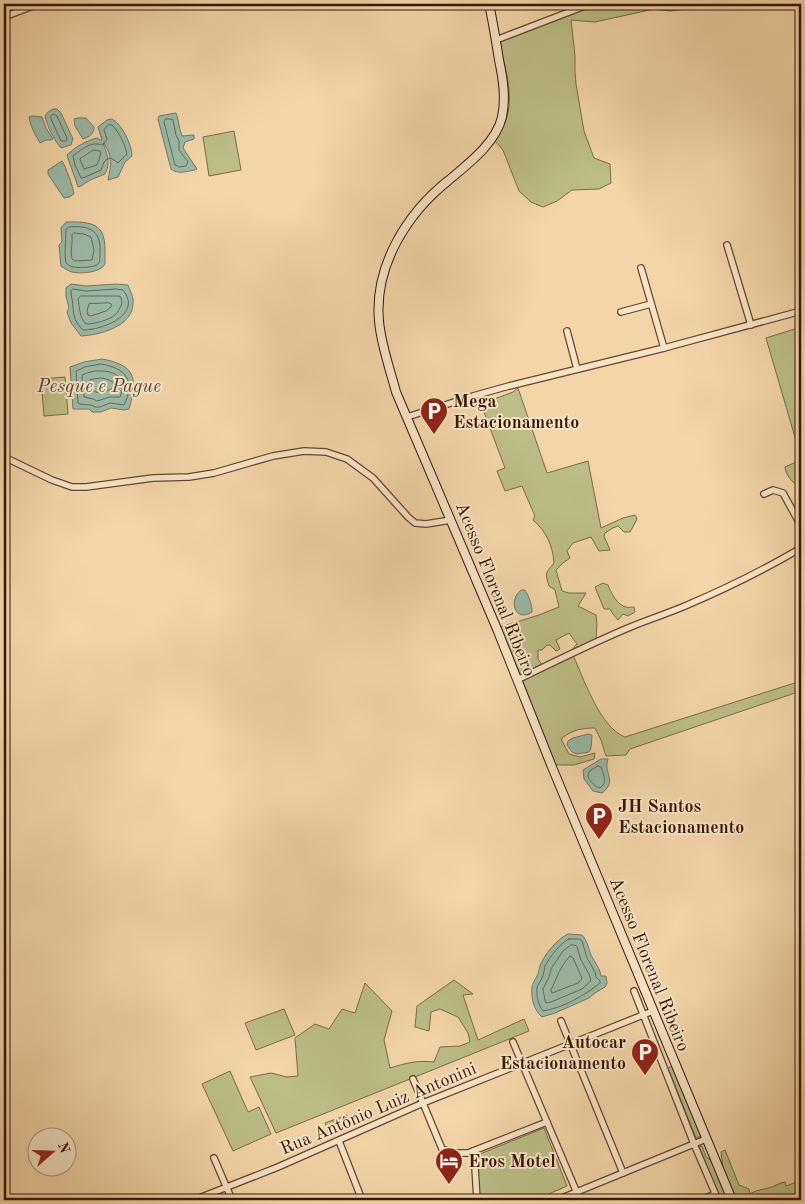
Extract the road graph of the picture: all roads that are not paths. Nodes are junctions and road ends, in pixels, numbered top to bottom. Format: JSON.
{"nodes":[{"id":1,"x":38,"y":4,"type":"edge"},
{"id":2,"x":489,"y":4,"type":"edge"},
{"id":3,"x":590,"y":4,"type":"edge"},
{"id":4,"x":4,"y":17,"type":"edge"},
{"id":5,"x":496,"y":40,"type":"junction"},
{"id":6,"x":727,"y":245,"type":"dead end"},
{"id":7,"x":641,"y":268,"type":"dead end"},
{"id":8,"x":651,"y":304,"type":"junction"},
{"id":9,"x":621,"y":312,"type":"dead end"},
{"id":10,"x":801,"y":312,"type":"edge"},
{"id":11,"x":751,"y":325,"type":"junction"},
{"id":12,"x":568,"y":331,"type":"dead end"},
{"id":13,"x":664,"y":348,"type":"junction"},
{"id":14,"x":577,"y":369,"type":"junction"},
{"id":15,"x":407,"y":417,"type":"junction"},
{"id":16,"x":4,"y":457,"type":"edge"},
{"id":17,"x":764,"y":494,"type":"dead end"},
{"id":18,"x":451,"y":520,"type":"junction"},
{"id":19,"x":801,"y":526,"type":"edge"},
{"id":20,"x":801,"y":548,"type":"edge"},
{"id":21,"x":517,"y":680,"type":"junction"},
{"id":22,"x":634,"y":991,"type":"dead end"},
{"id":23,"x":653,"y":1011,"type":"junction"},
{"id":24,"x":643,"y":1015,"type":"junction"},
{"id":25,"x":561,"y":1021,"type":"dead end"},
{"id":26,"x":513,"y":1042,"type":"dead end"},
{"id":27,"x":570,"y":1044,"type":"junction"},
{"id":28,"x":522,"y":1064,"type":"junction"},
{"id":29,"x":413,"y":1079,"type":"dead end"},
{"id":30,"x":423,"y":1103,"type":"junction"},
{"id":31,"x":547,"y":1122,"type":"junction"},
{"id":32,"x":706,"y":1139,"type":"junction"},
{"id":33,"x":339,"y":1141,"type":"junction"},
{"id":34,"x":694,"y":1144,"type":"junction"},
{"id":35,"x":474,"y":1151,"type":"junction"},
{"id":36,"x":214,"y":1158,"type":"dead end"},
{"id":37,"x":623,"y":1173,"type":"junction"},
{"id":38,"x":226,"y":1188,"type":"junction"},
{"id":39,"x":576,"y":1192,"type":"junction"},
{"id":40,"x":717,"y":1197,"type":"edge"},
{"id":41,"x":194,"y":1200,"type":"edge"},
{"id":42,"x":232,"y":1200,"type":"edge"},
{"id":43,"x":362,"y":1200,"type":"edge"},
{"id":44,"x":477,"y":1200,"type":"edge"},
{"id":45,"x":557,"y":1200,"type":"edge"},
{"id":46,"x":580,"y":1200,"type":"edge"},
{"id":47,"x":701,"y":1200,"type":"edge"},
{"id":48,"x":732,"y":1200,"type":"edge"}],
"edges":[{"from":1,"to":4,"type":"street"},
{"from":2,"to":5,"type":"street","name":"Acesso Florenal Ribeiro"},
{"from":3,"to":5,"type":"street"},
{"from":5,"to":15,"type":"street","name":"Acesso Florenal Ribeiro"},
{"from":6,"to":11,"type":"street"},
{"from":7,"to":8,"type":"street"},
{"from":8,"to":9,"type":"street"},
{"from":8,"to":13,"type":"street"},
{"from":10,"to":11,"type":"street"},
{"from":11,"to":13,"type":"street"},
{"from":12,"to":14,"type":"street"},
{"from":13,"to":14,"type":"street"},
{"from":14,"to":15,"type":"street"},
{"from":15,"to":18,"type":"street","name":"Acesso Florenal Ribeiro"},
{"from":16,"to":18,"type":"street"},
{"from":17,"to":19,"type":"street"},
{"from":18,"to":21,"type":"street","name":"Acesso Florenal Ribeiro"},
{"from":20,"to":21,"type":"street"},
{"from":21,"to":23,"type":"street","name":"Acesso Florenal Ribeiro"},
{"from":22,"to":24,"type":"street","name":"Acesso Florenal Ribeiro"},
{"from":23,"to":24,"type":"street","name":"Rua Antônio Luiz Antonini"},
{"from":23,"to":32,"type":"street","name":"Acesso Florenal Ribeiro"},
{"from":24,"to":27,"type":"street","name":"Rua Antônio Luiz Antonini"},
{"from":24,"to":34,"type":"street","name":"Acesso Florenal Ribeiro"},
{"from":25,"to":27,"type":"street"},
{"from":26,"to":28,"type":"street"},
{"from":27,"to":28,"type":"street","name":"Rua Antônio Luiz Antonini"},
{"from":27,"to":37,"type":"street"},
{"from":28,"to":30,"type":"street","name":"Rua Antônio Luiz Antonini"},
{"from":28,"to":31,"type":"street"},
{"from":29,"to":30,"type":"street"},
{"from":30,"to":33,"type":"street","name":"Rua Antônio Luiz Antonini"},
{"from":30,"to":35,"type":"street"},
{"from":31,"to":35,"type":"street"},
{"from":31,"to":39,"type":"street"},
{"from":32,"to":34,"type":"street"},
{"from":32,"to":48,"type":"street","name":"Acesso Florenal Ribeiro"},
{"from":33,"to":38,"type":"street","name":"Rua Antônio Luiz Antonini"},
{"from":33,"to":43,"type":"street"},
{"from":34,"to":37,"type":"street"},
{"from":34,"to":40,"type":"street","name":"Acesso Florenal Ribeiro"},
{"from":35,"to":44,"type":"street"},
{"from":36,"to":38,"type":"street"},
{"from":37,"to":39,"type":"street"},
{"from":38,"to":41,"type":"street","name":"Rua Antônio Luiz Antonini"},
{"from":38,"to":42,"type":"street"},
{"from":39,"to":45,"type":"street"},
{"from":39,"to":46,"type":"street"},
{"from":40,"to":47,"type":"street"}]}
